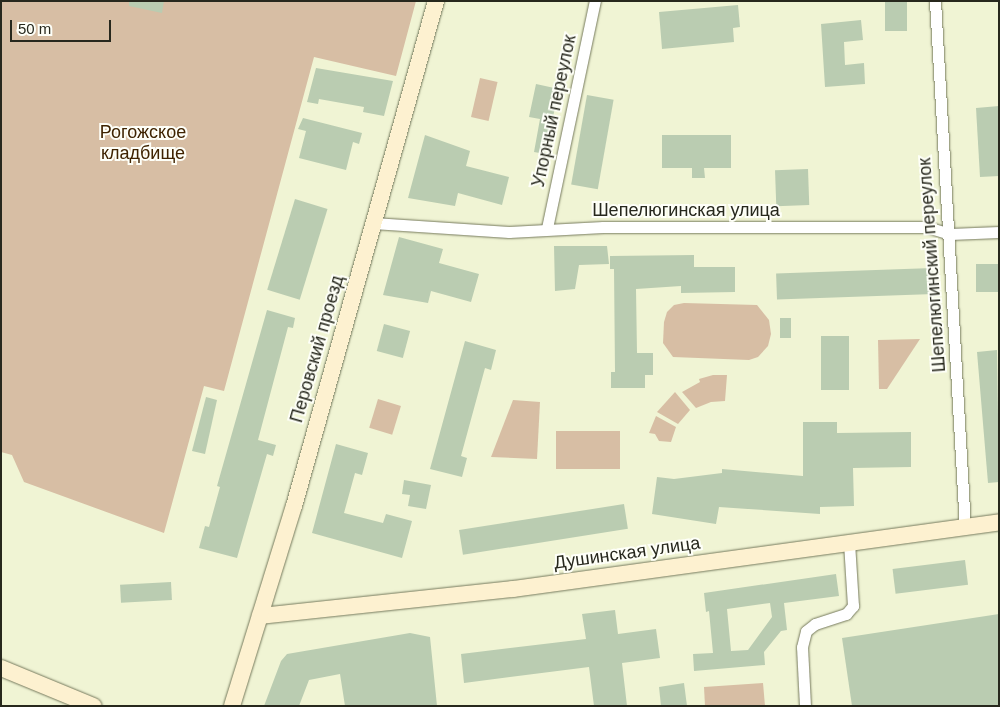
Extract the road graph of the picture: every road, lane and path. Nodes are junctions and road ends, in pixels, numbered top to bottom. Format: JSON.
{"nodes":[{"id":1,"x":436,"y":1,"type":"edge"},
{"id":2,"x":595,"y":1,"type":"edge"},
{"id":3,"x":935,"y":1,"type":"edge"},
{"id":4,"x":374,"y":222,"type":"junction"},
{"id":5,"x":547,"y":228,"type":"junction"},
{"id":6,"x":999,"y":232,"type":"edge"},
{"id":7,"x":950,"y":234,"type":"junction"},
{"id":8,"x":999,"y":522,"type":"edge"},
{"id":9,"x":965,"y":527,"type":"junction"},
{"id":10,"x":849,"y":543,"type":"junction"},
{"id":11,"x":260,"y":616,"type":"junction"},
{"id":12,"x":1,"y":668,"type":"edge"},
{"id":13,"x":93,"y":706,"type":"edge"},
{"id":14,"x":232,"y":706,"type":"edge"},
{"id":15,"x":805,"y":706,"type":"edge"}],
"edges":[{"from":1,"to":4,"type":"street","name":"Перовский проезд"},
{"from":2,"to":5,"type":"street","name":"Упорный переулок"},
{"from":3,"to":7,"type":"street","name":"Шепелюгинский переулок"},
{"from":4,"to":5,"type":"street","name":"Шепелюгинская улица"},
{"from":4,"to":11,"type":"street","name":"Перовский проезд"},
{"from":5,"to":7,"type":"street","name":"Шепелюгинская улица"},
{"from":6,"to":7,"type":"street","name":"Шепелюгинская улица"},
{"from":7,"to":9,"type":"street","name":"Шепелюгинский переулок"},
{"from":8,"to":9,"type":"street","name":"Душинская улица"},
{"from":9,"to":10,"type":"street","name":"Душинская улица"},
{"from":10,"to":11,"type":"street","name":"Душинская улица"},
{"from":10,"to":15,"type":"street"},
{"from":11,"to":14,"type":"street","name":"Перовский проезд"},
{"from":12,"to":13,"type":"street"}]}
